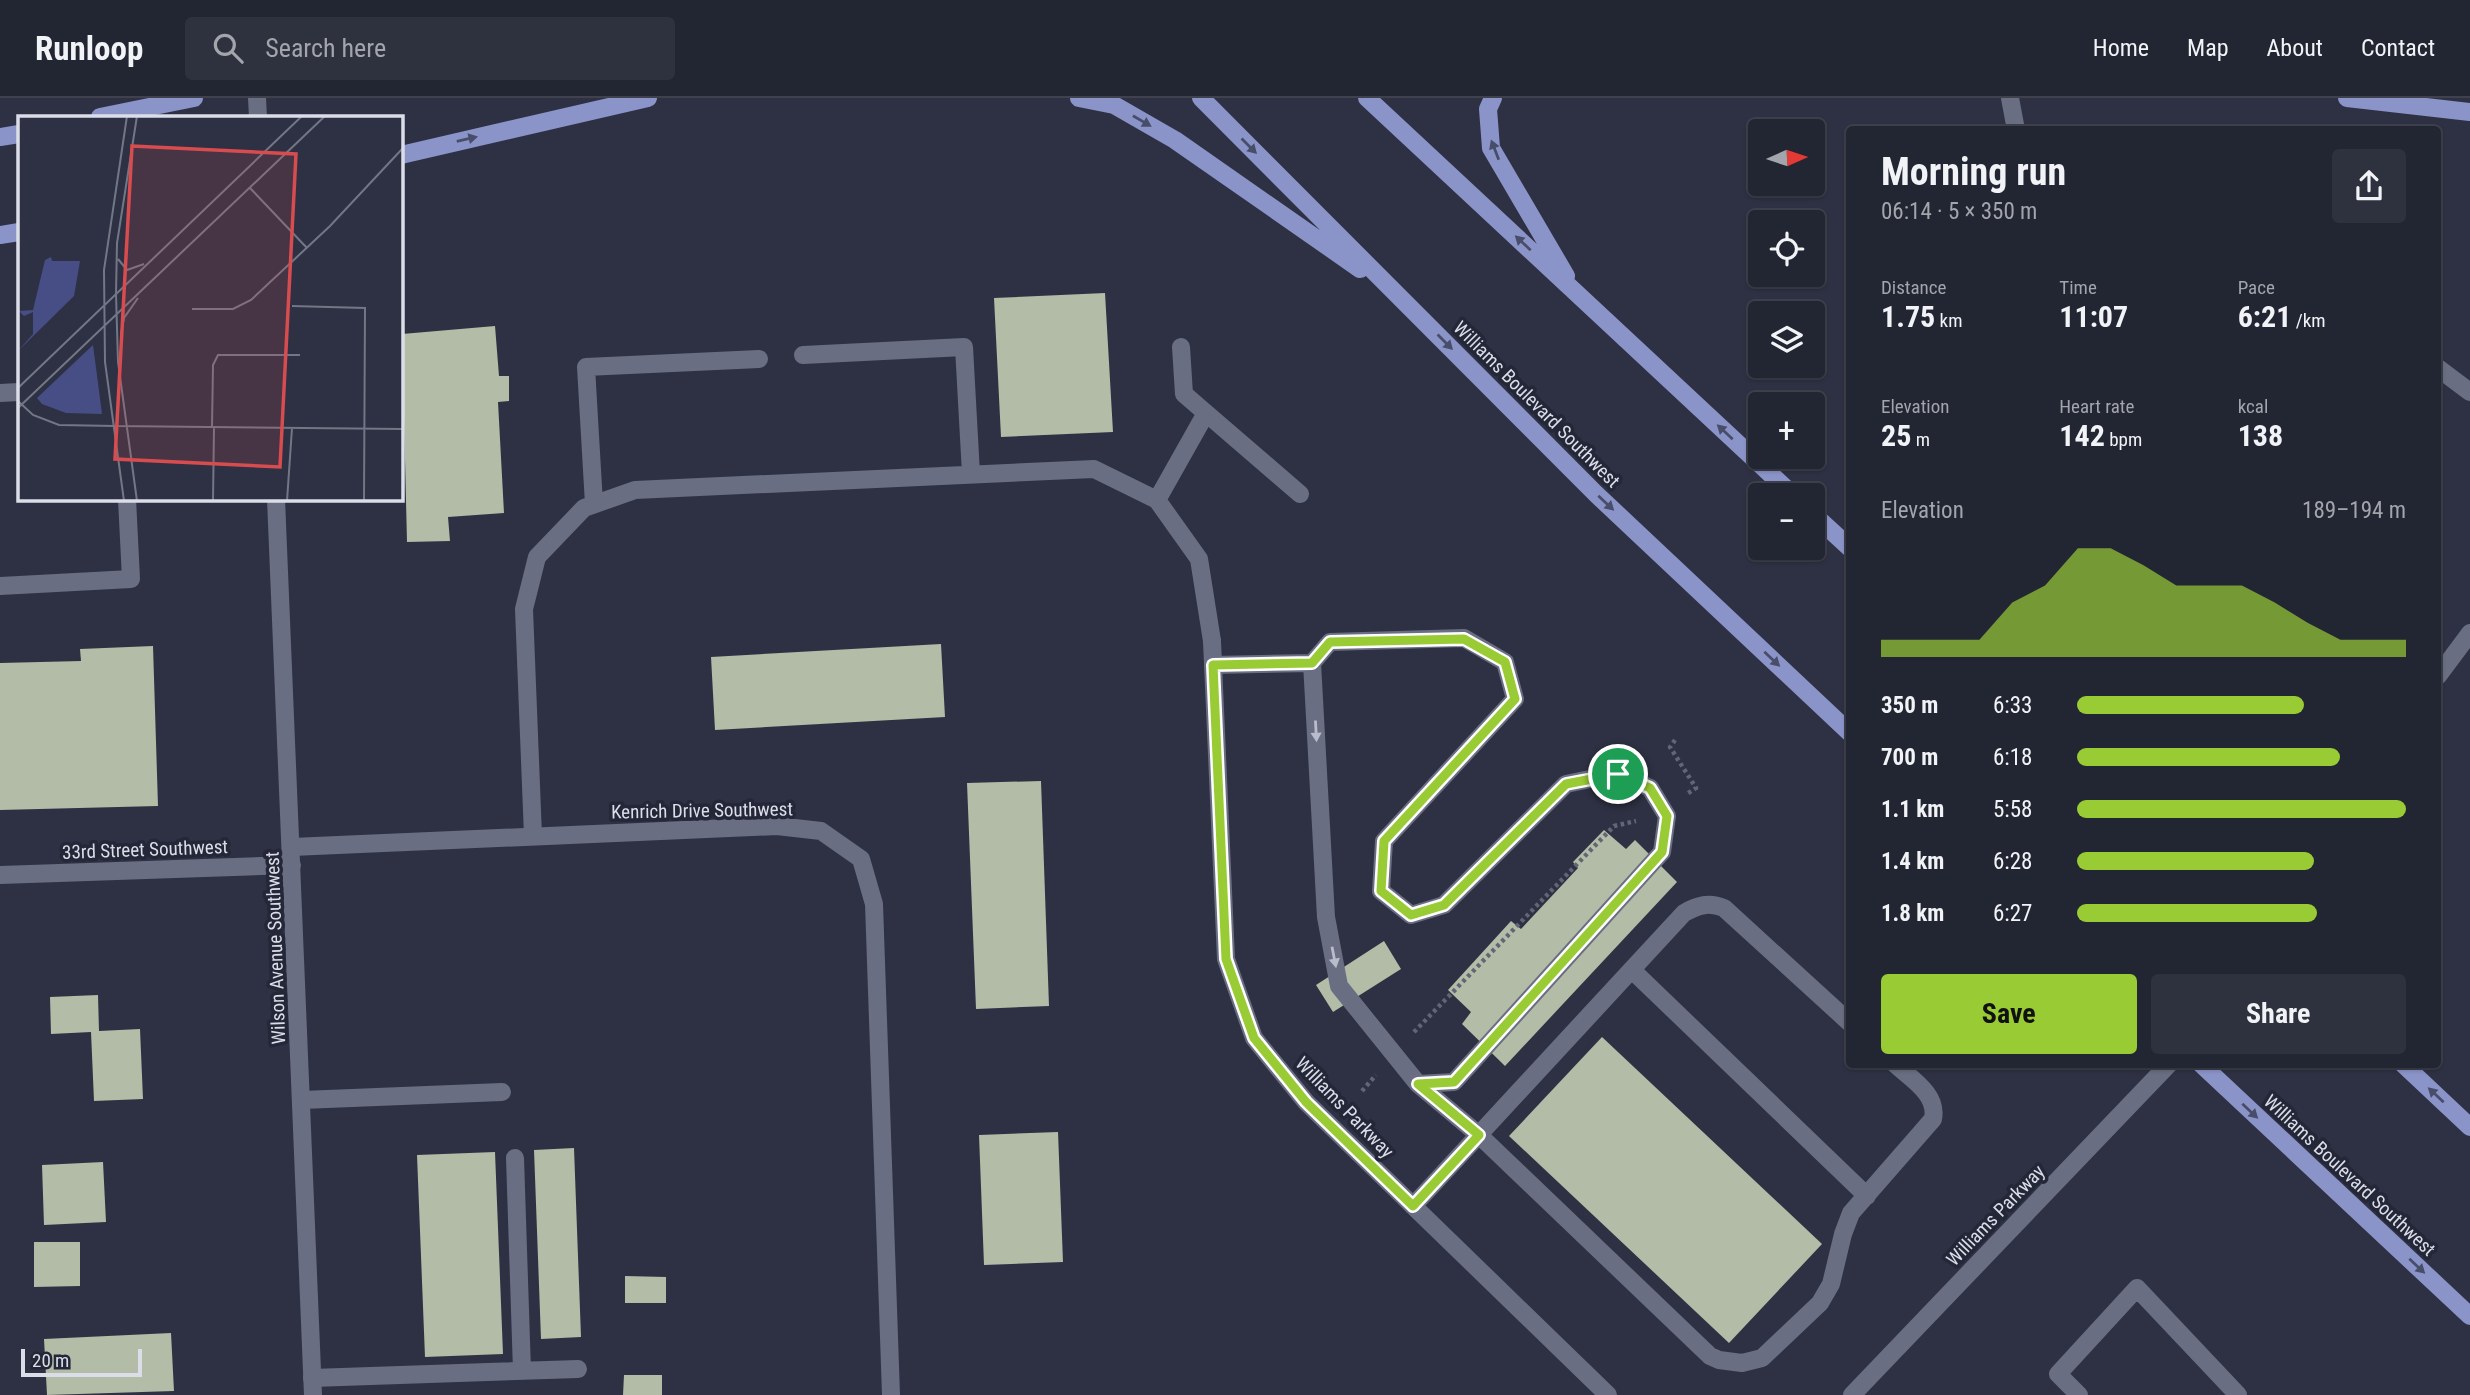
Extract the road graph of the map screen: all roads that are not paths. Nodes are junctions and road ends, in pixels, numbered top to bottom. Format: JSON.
{"nodes":[{"id":1,"x":194,"y":98,"type":"edge"},
{"id":2,"x":257,"y":98,"type":"edge"},
{"id":3,"x":648,"y":98,"type":"edge"},
{"id":4,"x":1079,"y":98,"type":"edge"},
{"id":5,"x":1201,"y":98,"type":"edge"},
{"id":6,"x":1367,"y":98,"type":"edge"},
{"id":7,"x":1493,"y":98,"type":"edge"},
{"id":8,"x":2010,"y":98,"type":"edge"},
{"id":9,"x":2347,"y":98,"type":"edge"},
{"id":10,"x":2470,"y":112,"type":"edge"},
{"id":11,"x":105,"y":116,"type":"edge"},
{"id":12,"x":258,"y":116,"type":"edge"},
{"id":13,"x":2015,"y":126,"type":"edge"},
{"id":14,"x":18,"y":134,"type":"edge"},
{"id":15,"x":0,"y":137,"type":"edge"},
{"id":16,"x":402,"y":155,"type":"edge"},
{"id":17,"x":18,"y":232,"type":"edge"},
{"id":18,"x":0,"y":235,"type":"edge"},
{"id":19,"x":1397,"y":294,"type":"junction"},
{"id":20,"x":1577,"y":294,"type":"junction"},
{"id":21,"x":1181,"y":347,"type":"dead end"},
{"id":22,"x":803,"y":355,"type":"dead end"},
{"id":23,"x":759,"y":359,"type":"dead end"},
{"id":24,"x":2441,"y":370,"type":"edge"},
{"id":25,"x":18,"y":392,"type":"edge"},
{"id":26,"x":2470,"y":392,"type":"edge"},
{"id":27,"x":0,"y":393,"type":"edge"},
{"id":28,"x":1206,"y":413,"type":"junction"},
{"id":29,"x":971,"y":474,"type":"junction"},
{"id":30,"x":1780,"y":483,"type":"edge"},
{"id":31,"x":1300,"y":494,"type":"dead end"},
{"id":32,"x":127,"y":500,"type":"edge"},
{"id":33,"x":276,"y":500,"type":"edge"},
{"id":34,"x":1157,"y":500,"type":"junction"},
{"id":35,"x":594,"y":504,"type":"junction"},
{"id":36,"x":1825,"y":525,"type":"edge"},
{"id":37,"x":1846,"y":544,"type":"edge"},
{"id":38,"x":0,"y":586,"type":"edge"},
{"id":39,"x":2470,"y":633,"type":"edge"},
{"id":40,"x":1312,"y":663,"type":"junction"},
{"id":41,"x":1213,"y":665,"type":"junction"},
{"id":42,"x":2441,"y":672,"type":"edge"},
{"id":43,"x":1846,"y":729,"type":"edge"},
{"id":44,"x":533,"y":836,"type":"junction"},
{"id":45,"x":292,"y":856,"type":"junction"},
{"id":46,"x":0,"y":875,"type":"edge"},
{"id":47,"x":1632,"y":970,"type":"junction"},
{"id":48,"x":1846,"y":1019,"type":"edge"},
{"id":49,"x":1899,"y":1068,"type":"edge"},
{"id":50,"x":2165,"y":1068,"type":"edge"},
{"id":51,"x":2205,"y":1068,"type":"edge"},
{"id":52,"x":2407,"y":1068,"type":"edge"},
{"id":53,"x":1418,"y":1084,"type":"junction"},
{"id":54,"x":502,"y":1092,"type":"dead end"},
{"id":55,"x":302,"y":1100,"type":"junction"},
{"id":56,"x":2470,"y":1127,"type":"edge"},
{"id":57,"x":1479,"y":1135,"type":"junction"},
{"id":58,"x":514,"y":1158,"type":"dead end"},
{"id":59,"x":1867,"y":1196,"type":"junction"},
{"id":60,"x":1413,"y":1206,"type":"junction"},
{"id":61,"x":2470,"y":1316,"type":"edge"},
{"id":62,"x":578,"y":1369,"type":"dead end"},
{"id":63,"x":522,"y":1371,"type":"junction"},
{"id":64,"x":313,"y":1386,"type":"edge"},
{"id":65,"x":891,"y":1395,"type":"edge"},
{"id":66,"x":1608,"y":1395,"type":"edge"},
{"id":67,"x":1852,"y":1395,"type":"edge"},
{"id":68,"x":2079,"y":1395,"type":"edge"},
{"id":69,"x":2238,"y":1395,"type":"edge"}],
"edges":[{"from":1,"to":11,"type":"main road"},
{"from":2,"to":12,"type":"street"},
{"from":16,"to":3,"type":"main road","one_way":true},
{"from":4,"to":19,"type":"main road","one_way":true},
{"from":5,"to":19,"type":"main road","name":"Williams Boulevard Southwest","one_way":true},
{"from":20,"to":6,"type":"main road","one_way":true},
{"from":20,"to":7,"type":"main road","one_way":true},
{"from":8,"to":13,"type":"street"},
{"from":9,"to":10,"type":"main road"},
{"from":14,"to":15,"type":"main road"},
{"from":17,"to":18,"type":"main road"},
{"from":19,"to":43,"type":"main road","name":"Williams Boulevard Southwest","one_way":true},
{"from":30,"to":20,"type":"main road","one_way":true},
{"from":21,"to":28,"type":"street"},
{"from":22,"to":29,"type":"street"},
{"from":23,"to":35,"type":"street"},
{"from":24,"to":26,"type":"street"},
{"from":25,"to":27,"type":"street"},
{"from":28,"to":31,"type":"street"},
{"from":28,"to":34,"type":"street"},
{"from":29,"to":34,"type":"street"},
{"from":29,"to":35,"type":"street"},
{"from":32,"to":38,"type":"street"},
{"from":33,"to":45,"type":"street","name":"Wilson Avenue Southwest"},
{"from":34,"to":41,"type":"street","name":"Williams Parkway"},
{"from":35,"to":44,"type":"street"},
{"from":36,"to":37,"type":"main road"},
{"from":39,"to":42,"type":"street"},
{"from":40,"to":41,"type":"street"},
{"from":40,"to":53,"type":"street","one_way":true},
{"from":40,"to":53,"type":"street"},
{"from":41,"to":60,"type":"street","name":"Williams Parkway"},
{"from":44,"to":45,"type":"street","name":"Kenrich Drive Southwest"},
{"from":44,"to":65,"type":"street","name":"Kenrich Drive Southwest"},
{"from":45,"to":46,"type":"street","name":"33rd Street Southwest"},
{"from":45,"to":55,"type":"street","name":"Wilson Avenue Southwest"},
{"from":47,"to":48,"type":"street"},
{"from":47,"to":57,"type":"street"},
{"from":47,"to":59,"type":"street"},
{"from":49,"to":59,"type":"street"},
{"from":50,"to":67,"type":"street","name":"Williams Parkway"},
{"from":51,"to":61,"type":"main road","name":"Williams Boulevard Southwest","one_way":true},
{"from":56,"to":52,"type":"main road","one_way":true},
{"from":53,"to":57,"type":"street"},
{"from":54,"to":55,"type":"street"},
{"from":55,"to":64,"type":"street","name":"Wilson Avenue Southwest"},
{"from":57,"to":59,"type":"street"},
{"from":57,"to":60,"type":"street"},
{"from":58,"to":63,"type":"street"},
{"from":60,"to":66,"type":"street","name":"Williams Parkway"},
{"from":62,"to":63,"type":"street"},
{"from":63,"to":64,"type":"street"},
{"from":68,"to":69,"type":"street"}]}
